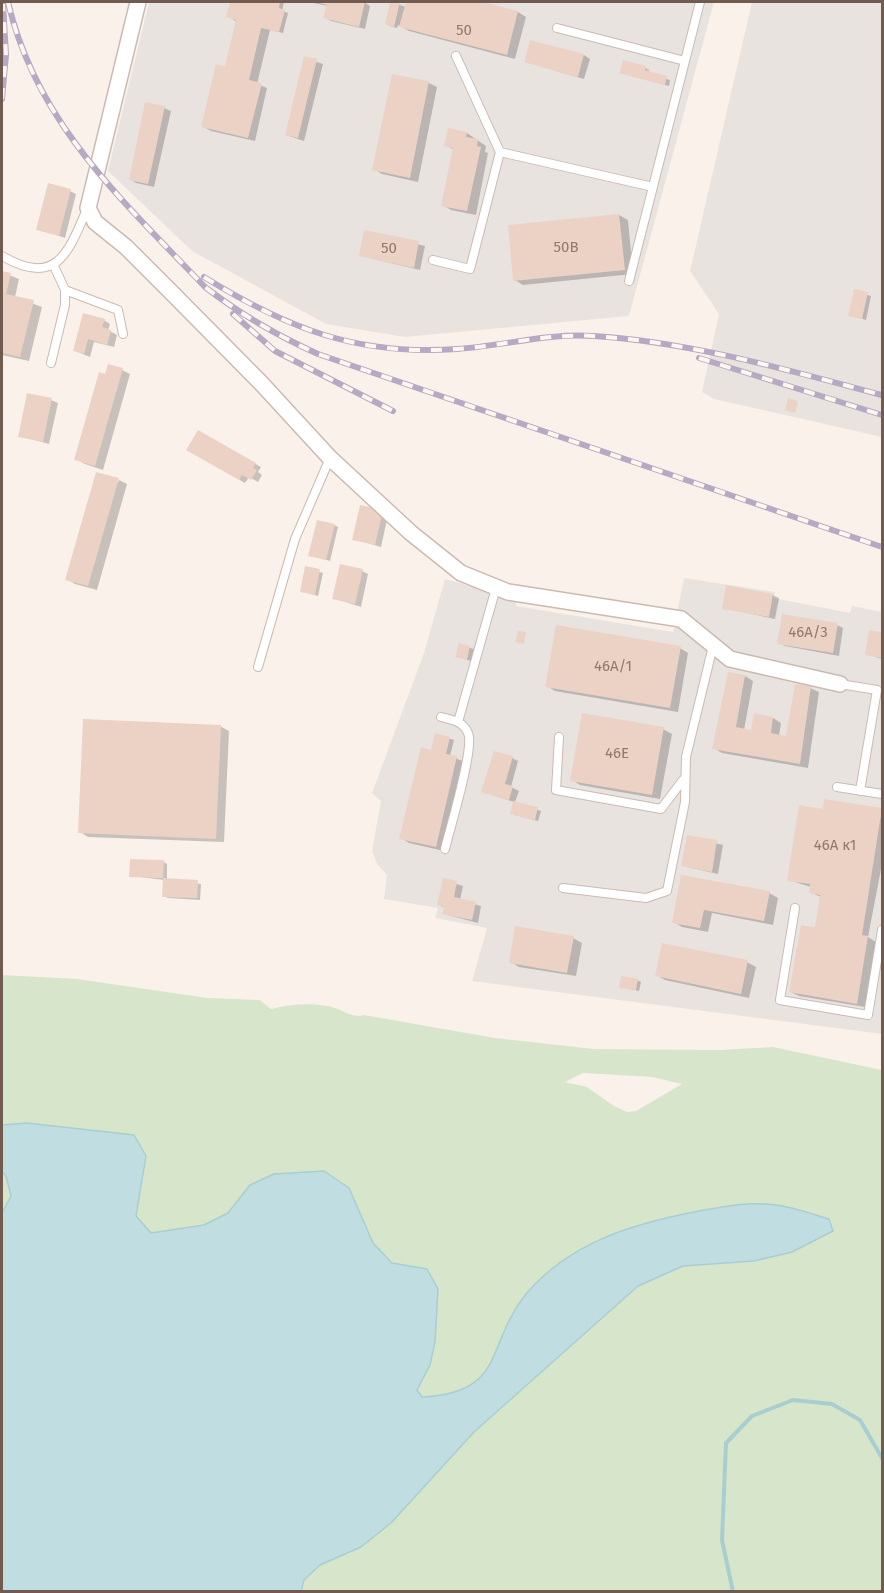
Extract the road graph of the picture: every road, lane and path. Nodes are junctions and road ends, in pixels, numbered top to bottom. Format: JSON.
{"nodes":[{"id":1,"x":138,"y":2,"type":"edge"},
{"id":2,"x":700,"y":2,"type":"edge"},
{"id":3,"x":557,"y":28,"type":"dead end"},
{"id":4,"x":456,"y":56,"type":"dead end"},
{"id":5,"x":685,"y":61,"type":"junction"},
{"id":6,"x":500,"y":152,"type":"junction"},
{"id":7,"x":653,"y":187,"type":"junction"},
{"id":8,"x":88,"y":208,"type":"junction"},
{"id":9,"x":2,"y":256,"type":"edge"},
{"id":10,"x":433,"y":260,"type":"dead end"},
{"id":11,"x":54,"y":266,"type":"junction"},
{"id":12,"x":629,"y":281,"type":"dead end"},
{"id":13,"x":65,"y":290,"type":"junction"},
{"id":14,"x":123,"y":334,"type":"dead end"},
{"id":15,"x":51,"y":363,"type":"dead end"},
{"id":16,"x":330,"y":458,"type":"junction"},
{"id":17,"x":496,"y":588,"type":"junction"},
{"id":18,"x":713,"y":646,"type":"junction"},
{"id":19,"x":258,"y":667,"type":"dead end"},
{"id":20,"x":840,"y":684,"type":"joint"},
{"id":21,"x":880,"y":691,"type":"edge"},
{"id":22,"x":441,"y":717,"type":"dead end"},
{"id":23,"x":459,"y":722,"type":"junction"},
{"id":24,"x":559,"y":737,"type":"dead end"},
{"id":25,"x":684,"y":779,"type":"junction"},
{"id":26,"x":837,"y":787,"type":"dead end"},
{"id":27,"x":860,"y":791,"type":"junction"},
{"id":28,"x":882,"y":794,"type":"edge"},
{"id":29,"x":445,"y":849,"type":"dead end"},
{"id":30,"x":563,"y":888,"type":"dead end"},
{"id":31,"x":795,"y":908,"type":"dead end"},
{"id":32,"x":882,"y":930,"type":"edge"}],
"edges":[{"from":1,"to":8,"type":"street"},
{"from":2,"to":5,"type":"lane"},
{"from":3,"to":5,"type":"lane"},
{"from":4,"to":6,"type":"lane"},
{"from":5,"to":7,"type":"lane"},
{"from":6,"to":7,"type":"lane"},
{"from":6,"to":10,"type":"lane"},
{"from":7,"to":12,"type":"lane"},
{"from":8,"to":11,"type":"lane"},
{"from":8,"to":16,"type":"street"},
{"from":9,"to":11,"type":"lane"},
{"from":11,"to":13,"type":"lane"},
{"from":13,"to":14,"type":"lane"},
{"from":13,"to":15,"type":"lane"},
{"from":16,"to":17,"type":"street"},
{"from":16,"to":19,"type":"lane"},
{"from":17,"to":18,"type":"street"},
{"from":17,"to":23,"type":"lane"},
{"from":18,"to":20,"type":"street"},
{"from":18,"to":25,"type":"lane"},
{"from":20,"to":21,"type":"lane"},
{"from":21,"to":27,"type":"lane"},
{"from":22,"to":23,"type":"lane"},
{"from":23,"to":29,"type":"lane"},
{"from":24,"to":25,"type":"lane"},
{"from":25,"to":30,"type":"lane"},
{"from":26,"to":27,"type":"lane"},
{"from":27,"to":28,"type":"lane"},
{"from":31,"to":32,"type":"lane"}]}
